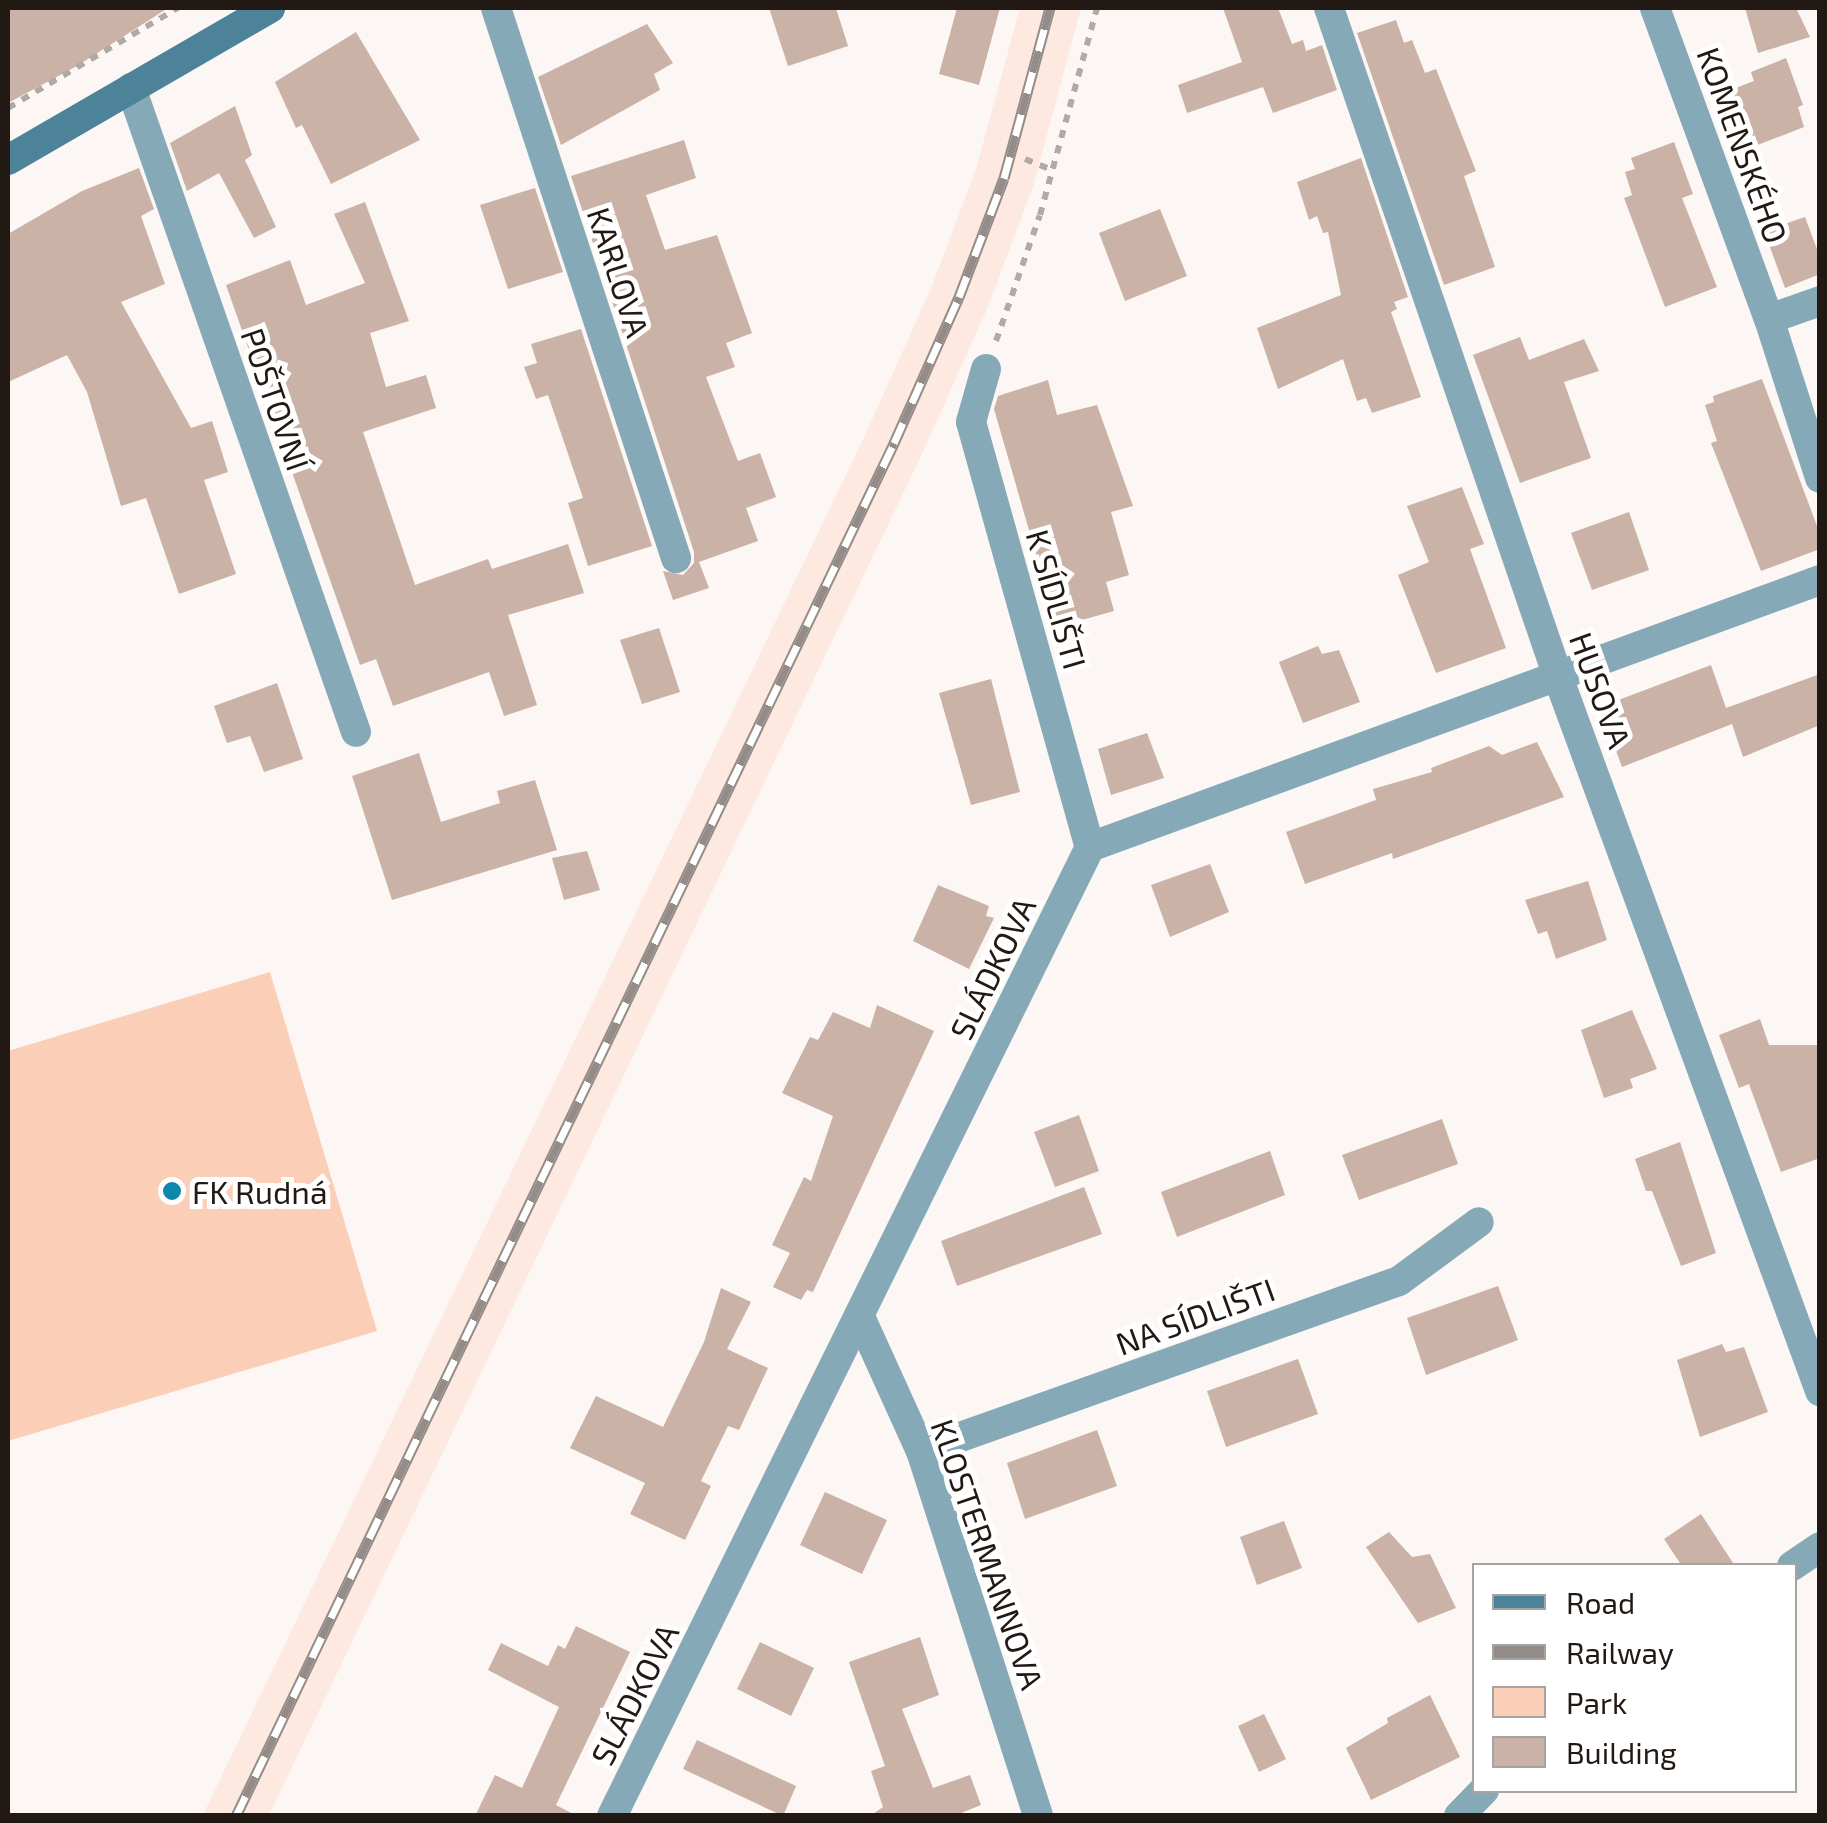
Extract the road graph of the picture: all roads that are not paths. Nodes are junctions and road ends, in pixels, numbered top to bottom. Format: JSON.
{"nodes":[{"id":1,"x":270,"y":8,"type":"edge"},
{"id":2,"x":496,"y":8,"type":"edge"},
{"id":3,"x":1329,"y":8,"type":"edge"},
{"id":4,"x":1656,"y":8,"type":"edge"},
{"id":5,"x":131,"y":88,"type":"junction"},
{"id":6,"x":8,"y":160,"type":"edge"},
{"id":7,"x":1820,"y":301,"type":"edge"},
{"id":8,"x":1769,"y":319,"type":"junction"},
{"id":9,"x":986,"y":369,"type":"road end"},
{"id":10,"x":1820,"y":478,"type":"edge"},
{"id":11,"x":676,"y":558,"type":"dead end"},
{"id":12,"x":1820,"y":580,"type":"edge"},
{"id":13,"x":1558,"y":677,"type":"junction"},
{"id":14,"x":356,"y":732,"type":"dead end"},
{"id":15,"x":1090,"y":847,"type":"junction"},
{"id":16,"x":1480,"y":1222,"type":"dead end"},
{"id":17,"x":861,"y":1319,"type":"junction"},
{"id":18,"x":1820,"y":1392,"type":"edge"},
{"id":19,"x":921,"y":1451,"type":"junction"},
{"id":20,"x":1820,"y":1547,"type":"edge"},
{"id":21,"x":1796,"y":1563,"type":"edge"},
{"id":22,"x":1481,"y":1793,"type":"edge"},
{"id":23,"x":612,"y":1816,"type":"edge"},
{"id":24,"x":1038,"y":1816,"type":"edge"},
{"id":25,"x":1459,"y":1816,"type":"edge"}],
"edges":[{"from":1,"to":5,"type":"main road"},
{"from":2,"to":11,"type":"street","name":"KARLOVA"},
{"from":3,"to":13,"type":"street","name":"HUSOVA"},
{"from":4,"to":8,"type":"street","name":"KOMENSKÉHO"},
{"from":5,"to":6,"type":"main road"},
{"from":5,"to":14,"type":"street","name":"POŠTOVNÍ"},
{"from":7,"to":8,"type":"street"},
{"from":8,"to":10,"type":"street","name":"KOMENSKÉHO"},
{"from":9,"to":15,"type":"street","name":"K SÍDLIŠTI"},
{"from":12,"to":13,"type":"street"},
{"from":13,"to":15,"type":"street"},
{"from":13,"to":18,"type":"street","name":"HUSOVA"},
{"from":15,"to":17,"type":"street","name":"SLÁDKOVA"},
{"from":16,"to":19,"type":"street","name":"NA SÍDLIŠTI"},
{"from":17,"to":19,"type":"street","name":"KLOSTERMANNOVA"},
{"from":17,"to":23,"type":"street","name":"SLÁDKOVA"},
{"from":19,"to":24,"type":"street","name":"KLOSTERMANNOVA"},
{"from":20,"to":21,"type":"street"},
{"from":22,"to":25,"type":"street"}]}
